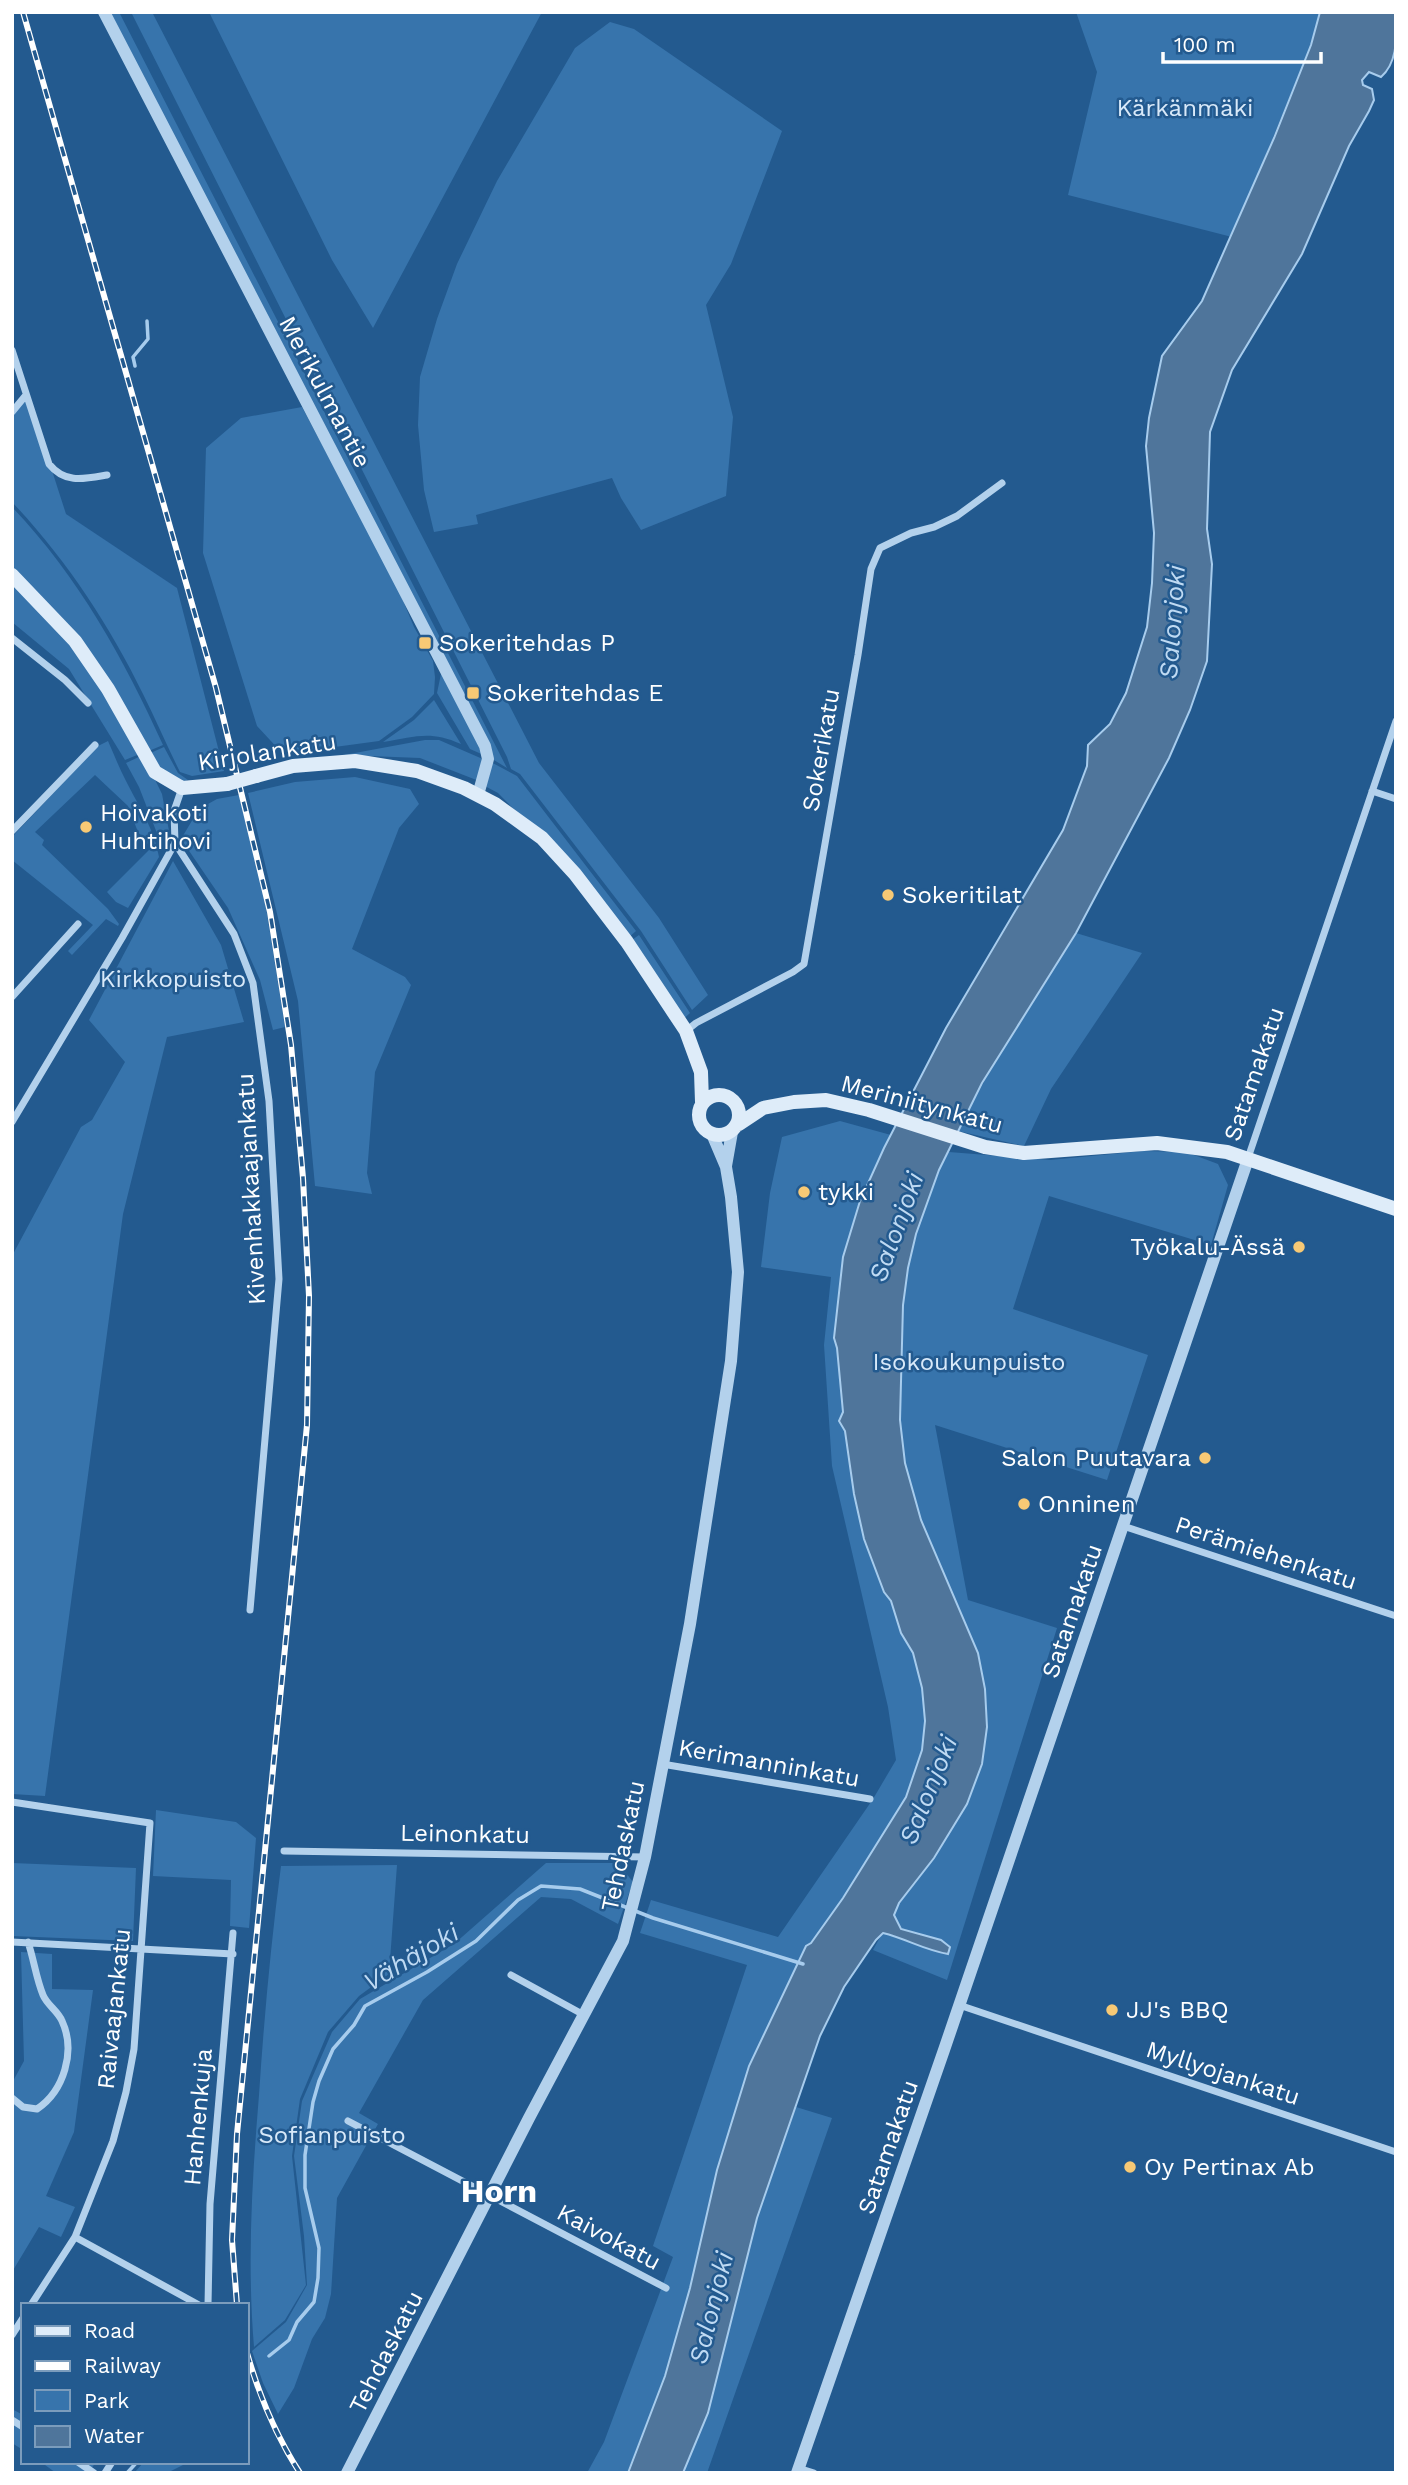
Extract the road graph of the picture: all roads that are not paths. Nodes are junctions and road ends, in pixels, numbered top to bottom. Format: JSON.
{"nodes":[{"id":1,"x":104,"y":12,"type":"edge"},
{"id":2,"x":12,"y":350,"type":"edge"},
{"id":3,"x":26,"y":395,"type":"junction"},
{"id":4,"x":12,"y":412,"type":"edge"},
{"id":5,"x":107,"y":475,"type":"dead end"},
{"id":6,"x":1002,"y":483,"type":"dead end"},
{"id":7,"x":12,"y":575,"type":"edge"},
{"id":8,"x":12,"y":638,"type":"edge"},
{"id":9,"x":88,"y":703,"type":"dead end"},
{"id":10,"x":1396,"y":721,"type":"edge"},
{"id":11,"x":95,"y":745,"type":"dead end"},
{"id":12,"x":182,"y":788,"type":"junction"},
{"id":13,"x":1372,"y":791,"type":"junction"},
{"id":14,"x":478,"y":795,"type":"junction"},
{"id":15,"x":1396,"y":799,"type":"edge"},
{"id":16,"x":12,"y":831,"type":"edge"},
{"id":17,"x":175,"y":843,"type":"junction"},
{"id":18,"x":78,"y":924,"type":"dead end"},
{"id":19,"x":12,"y":997,"type":"edge"},
{"id":20,"x":686,"y":1031,"type":"junction"},
{"id":21,"x":701,"y":1072,"type":"junction"},
{"id":22,"x":727,"y":1098,"type":"junction"},
{"id":23,"x":702,"y":1102,"type":"junction"},
{"id":24,"x":763,"y":1108,"type":"junction"},
{"id":25,"x":12,"y":1122,"type":"edge"},
{"id":26,"x":736,"y":1128,"type":"junction"},
{"id":27,"x":712,"y":1134,"type":"junction"},
{"id":28,"x":1248,"y":1159,"type":"junction"},
{"id":29,"x":726,"y":1167,"type":"junction"},
{"id":30,"x":1396,"y":1209,"type":"edge"},
{"id":31,"x":1124,"y":1526,"type":"junction"},
{"id":32,"x":250,"y":1610,"type":"dead end"},
{"id":33,"x":1396,"y":1616,"type":"edge"},
{"id":34,"x":662,"y":1764,"type":"junction"},
{"id":35,"x":870,"y":1799,"type":"dead end"},
{"id":36,"x":12,"y":1802,"type":"edge"},
{"id":37,"x":284,"y":1851,"type":"dead end"},
{"id":38,"x":645,"y":1857,"type":"junction"},
{"id":39,"x":233,"y":1933,"type":"dead end"},
{"id":40,"x":12,"y":1942,"type":"edge"},
{"id":41,"x":28,"y":1942,"type":"junction"},
{"id":42,"x":142,"y":1948,"type":"junction"},
{"id":43,"x":233,"y":1954,"type":"junction"},
{"id":44,"x":511,"y":1975,"type":"dead end"},
{"id":45,"x":959,"y":2005,"type":"junction"},
{"id":46,"x":584,"y":2015,"type":"junction"},
{"id":47,"x":12,"y":2098,"type":"edge"},
{"id":48,"x":348,"y":2121,"type":"dead end"},
{"id":49,"x":1396,"y":2152,"type":"edge"},
{"id":50,"x":490,"y":2196,"type":"junction"},
{"id":51,"x":75,"y":2237,"type":"junction"},
{"id":52,"x":666,"y":2288,"type":"dead end"},
{"id":53,"x":32,"y":2303,"type":"edge"},
{"id":54,"x":195,"y":2303,"type":"edge"},
{"id":55,"x":208,"y":2303,"type":"edge"},
{"id":56,"x":797,"y":2470,"type":"edge"},
{"id":57,"x":347,"y":2473,"type":"edge"},
{"id":58,"x":814,"y":2473,"type":"edge"}],
"edges":[{"from":1,"to":14,"type":"street","name":"Merikulmantie"},
{"from":2,"to":3,"type":"street"},
{"from":3,"to":4,"type":"street"},
{"from":3,"to":5,"type":"street"},
{"from":6,"to":20,"type":"street","name":"Sokerikatu"},
{"from":7,"to":12,"type":"main road","name":"Kirjolankatu"},
{"from":8,"to":9,"type":"street"},
{"from":10,"to":13,"type":"street","name":"Satamakatu"},
{"from":11,"to":16,"type":"street"},
{"from":12,"to":14,"type":"main road","name":"Kirjolankatu","bridge":true},
{"from":12,"to":17,"type":"street"},
{"from":13,"to":15,"type":"street"},
{"from":13,"to":28,"type":"street","name":"Satamakatu"},
{"from":14,"to":20,"type":"main road","name":"Kirjolankatu"},
{"from":17,"to":25,"type":"street"},
{"from":17,"to":32,"type":"street","name":"Kivenhakkaajankatu"},
{"from":18,"to":19,"type":"street"},
{"from":20,"to":21,"type":"main road","name":"Kirjolankatu"},
{"from":21,"to":22,"type":"main road","name":"Kirjolankatu"},
{"from":21,"to":23,"type":"main road","name":"Kirjolankatu"},
{"from":22,"to":23,"type":"main road"},
{"from":22,"to":24,"type":"main road","name":"Meriniitynkatu"},
{"from":22,"to":26,"type":"main road"},
{"from":23,"to":27,"type":"main road"},
{"from":24,"to":26,"type":"main road","name":"Meriniitynkatu"},
{"from":24,"to":28,"type":"main road","name":"Meriniitynkatu"},
{"from":26,"to":27,"type":"main road"},
{"from":26,"to":29,"type":"street","name":"Tehdaskatu"},
{"from":27,"to":29,"type":"street","name":"Tehdaskatu"},
{"from":28,"to":30,"type":"main road","name":"Meriniitynkatu"},
{"from":28,"to":31,"type":"street","name":"Satamakatu"},
{"from":29,"to":34,"type":"street","name":"Tehdaskatu"},
{"from":31,"to":33,"type":"street","name":"Perämiehenkatu"},
{"from":31,"to":45,"type":"street","name":"Satamakatu"},
{"from":34,"to":35,"type":"street","name":"Kerimanninkatu"},
{"from":34,"to":38,"type":"street","name":"Tehdaskatu"},
{"from":36,"to":42,"type":"street","name":"Raivaajankatu"},
{"from":37,"to":38,"type":"street","name":"Leinonkatu"},
{"from":38,"to":46,"type":"street","name":"Tehdaskatu"},
{"from":39,"to":43,"type":"street","name":"Hanhenkuja"},
{"from":40,"to":41,"type":"street"},
{"from":41,"to":42,"type":"street"},
{"from":41,"to":47,"type":"street"},
{"from":42,"to":43,"type":"street"},
{"from":42,"to":51,"type":"street","name":"Raivaajankatu"},
{"from":43,"to":55,"type":"street","name":"Hanhenkuja"},
{"from":44,"to":46,"type":"street"},
{"from":45,"to":49,"type":"street","name":"Myllyojankatu"},
{"from":45,"to":56,"type":"street","name":"Satamakatu"},
{"from":46,"to":50,"type":"street","name":"Tehdaskatu"},
{"from":48,"to":50,"type":"street","name":"Kaivokatu"},
{"from":50,"to":52,"type":"street","name":"Kaivokatu"},
{"from":50,"to":57,"type":"street","name":"Tehdaskatu"},
{"from":51,"to":53,"type":"street","name":"Raivaajankatu"},
{"from":51,"to":54,"type":"street"},
{"from":56,"to":58,"type":"street"}]}
